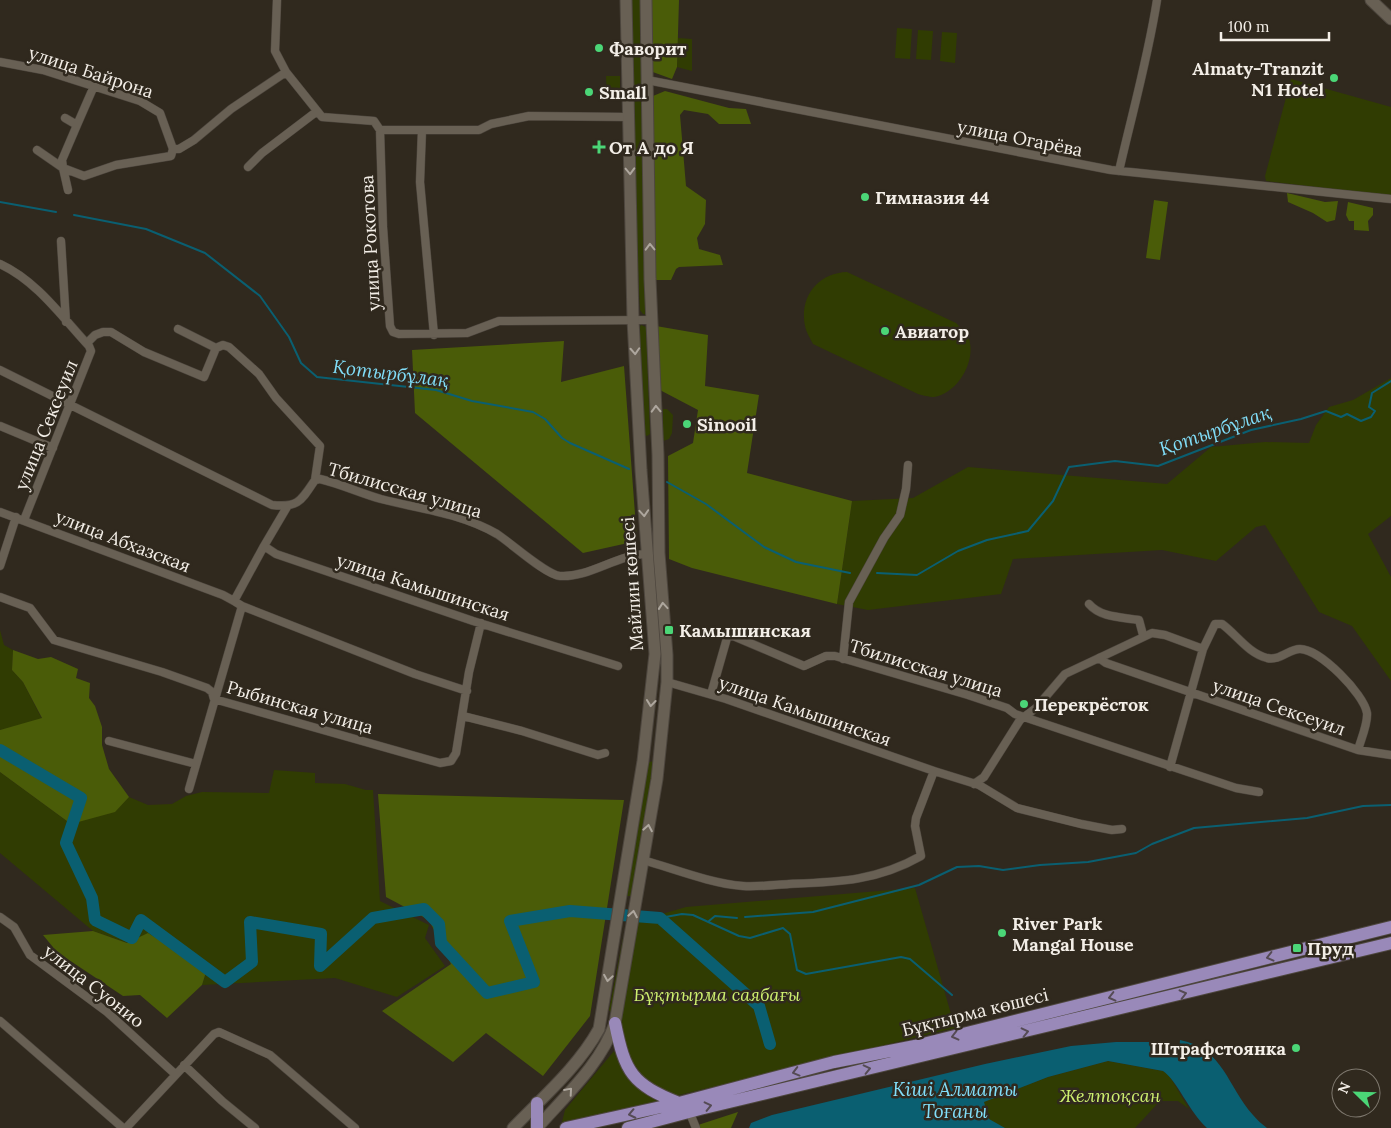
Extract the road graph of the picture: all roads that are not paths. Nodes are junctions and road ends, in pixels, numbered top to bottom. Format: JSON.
{"nodes":[{"id":1,"x":277,"y":0,"type":"edge"},
{"id":2,"x":626,"y":0,"type":"edge"},
{"id":3,"x":646,"y":0,"type":"edge"},
{"id":4,"x":1157,"y":0,"type":"edge"},
{"id":5,"x":1372,"y":0,"type":"edge"},
{"id":6,"x":1391,"y":19,"type":"edge"},
{"id":7,"x":0,"y":62,"type":"edge"},
{"id":8,"x":286,"y":72,"type":"junction"},
{"id":9,"x":646,"y":80,"type":"junction"},
{"id":10,"x":94,"y":86,"type":"junction"},
{"id":11,"x":316,"y":112,"type":"junction"},
{"id":12,"x":628,"y":117,"type":"junction"},
{"id":13,"x":65,"y":118,"type":"dead end"},
{"id":14,"x":76,"y":125,"type":"junction"},
{"id":15,"x":380,"y":130,"type":"junction"},
{"id":16,"x":422,"y":130,"type":"junction"},
{"id":17,"x":173,"y":149,"type":"junction"},
{"id":18,"x":37,"y":150,"type":"dead end"},
{"id":19,"x":248,"y":167,"type":"dead end"},
{"id":20,"x":63,"y":168,"type":"junction"},
{"id":21,"x":1119,"y":171,"type":"junction"},
{"id":22,"x":68,"y":190,"type":"dead end"},
{"id":23,"x":1391,"y":199,"type":"edge"},
{"id":24,"x":61,"y":241,"type":"dead end"},
{"id":25,"x":0,"y":264,"type":"edge"},
{"id":26,"x":634,"y":320,"type":"junction"},
{"id":27,"x":652,"y":320,"type":"junction"},
{"id":28,"x":66,"y":322,"type":"junction"},
{"id":29,"x":178,"y":329,"type":"dead end"},
{"id":30,"x":434,"y":334,"type":"junction"},
{"id":31,"x":87,"y":343,"type":"junction"},
{"id":32,"x":216,"y":348,"type":"junction"},
{"id":33,"x":0,"y":370,"type":"edge"},
{"id":34,"x":69,"y":405,"type":"junction"},
{"id":35,"x":0,"y":426,"type":"edge"},
{"id":36,"x":657,"y":434,"type":"junction"},
{"id":37,"x":639,"y":438,"type":"junction"},
{"id":38,"x":53,"y":448,"type":"junction"},
{"id":39,"x":908,"y":465,"type":"dead end"},
{"id":40,"x":315,"y":480,"type":"junction"},
{"id":41,"x":287,"y":507,"type":"junction"},
{"id":42,"x":0,"y":512,"type":"edge"},
{"id":43,"x":20,"y":518,"type":"junction"},
{"id":44,"x":264,"y":546,"type":"junction"},
{"id":45,"x":647,"y":554,"type":"junction"},
{"id":46,"x":0,"y":566,"type":"edge"},
{"id":47,"x":0,"y":597,"type":"edge"},
{"id":48,"x":234,"y":601,"type":"junction"},
{"id":49,"x":1089,"y":604,"type":"dead end"},
{"id":50,"x":242,"y":606,"type":"junction"},
{"id":51,"x":481,"y":623,"type":"junction"},
{"id":52,"x":1143,"y":635,"type":"junction"},
{"id":53,"x":1203,"y":649,"type":"junction"},
{"id":54,"x":1099,"y":658,"type":"junction"},
{"id":55,"x":843,"y":659,"type":"junction"},
{"id":56,"x":618,"y":666,"type":"dead end"},
{"id":57,"x":667,"y":682,"type":"junction"},
{"id":58,"x":467,"y":691,"type":"junction"},
{"id":59,"x":1190,"y":693,"type":"junction"},
{"id":60,"x":712,"y":694,"type":"junction"},
{"id":61,"x":214,"y":699,"type":"junction"},
{"id":62,"x":463,"y":716,"type":"junction"},
{"id":63,"x":1026,"y":717,"type":"junction"},
{"id":64,"x":109,"y":741,"type":"dead end"},
{"id":65,"x":1358,"y":750,"type":"junction"},
{"id":66,"x":605,"y":753,"type":"dead end"},
{"id":67,"x":1391,"y":755,"type":"edge"},
{"id":68,"x":196,"y":764,"type":"junction"},
{"id":69,"x":1170,"y":767,"type":"junction"},
{"id":70,"x":934,"y":771,"type":"junction"},
{"id":71,"x":974,"y":784,"type":"junction"},
{"id":72,"x":189,"y":789,"type":"dead end"},
{"id":73,"x":1259,"y":792,"type":"dead end"},
{"id":74,"x":1122,"y":829,"type":"dead end"},
{"id":75,"x":643,"y":860,"type":"junction"},
{"id":76,"x":0,"y":918,"type":"edge"},
{"id":77,"x":1388,"y":928,"type":"edge"},
{"id":78,"x":1390,"y":943,"type":"edge"},
{"id":79,"x":0,"y":1020,"type":"edge"},
{"id":80,"x":616,"y":1023,"type":"junction"},
{"id":81,"x":184,"y":1065,"type":"junction"},
{"id":82,"x":175,"y":1074,"type":"junction"},
{"id":83,"x":537,"y":1103,"type":"junction"},
{"id":84,"x":684,"y":1107,"type":"junction"},
{"id":85,"x":125,"y":1128,"type":"edge"},
{"id":86,"x":255,"y":1128,"type":"edge"},
{"id":87,"x":355,"y":1128,"type":"edge"},
{"id":88,"x":513,"y":1128,"type":"edge"},
{"id":89,"x":537,"y":1128,"type":"edge"},
{"id":90,"x":566,"y":1128,"type":"edge"},
{"id":91,"x":628,"y":1128,"type":"edge"},
{"id":92,"x":696,"y":1128,"type":"edge"}],
"edges":[{"from":1,"to":8,"type":"street"},
{"from":2,"to":12,"type":"main road","name":"Майлин көшесі"},
{"from":3,"to":9,"type":"main road","name":"Майлин көшесі"},
{"from":4,"to":21,"type":"street"},
{"from":5,"to":6,"type":"main road"},
{"from":7,"to":10,"type":"street","name":"улица Байрона"},
{"from":8,"to":11,"type":"street"},
{"from":8,"to":17,"type":"street"},
{"from":9,"to":21,"type":"street","name":"улица Огарёва"},
{"from":27,"to":9,"type":"main road","name":"Майлин көшесі","one_way":true},
{"from":10,"to":14,"type":"street"},
{"from":10,"to":17,"type":"street","name":"улица Байрона"},
{"from":11,"to":15,"type":"street"},
{"from":11,"to":19,"type":"street"},
{"from":12,"to":16,"type":"street"},
{"from":12,"to":26,"type":"main road","name":"Майлин көшесі","one_way":true},
{"from":13,"to":14,"type":"street"},
{"from":14,"to":20,"type":"street"},
{"from":15,"to":16,"type":"street"},
{"from":15,"to":30,"type":"street","name":"улица Рокотова"},
{"from":16,"to":30,"type":"street"},
{"from":17,"to":20,"type":"street"},
{"from":18,"to":20,"type":"street"},
{"from":20,"to":22,"type":"street"},
{"from":21,"to":23,"type":"street","name":"улица Огарёва"},
{"from":24,"to":28,"type":"street"},
{"from":25,"to":28,"type":"street","name":"улица Сексеуил"},
{"from":26,"to":27,"type":"street","name":"улица Рокотова"},
{"from":26,"to":30,"type":"street","name":"улица Рокотова"},
{"from":26,"to":37,"type":"main road","name":"Майлин көшесі","one_way":true},
{"from":36,"to":27,"type":"main road","name":"Майлин көшесі","one_way":true},
{"from":28,"to":31,"type":"street","name":"улица Сексеуил"},
{"from":29,"to":32,"type":"street"},
{"from":31,"to":32,"type":"street","name":"улица Сексеуил"},
{"from":31,"to":34,"type":"street","name":"улица Сексеуил"},
{"from":32,"to":40,"type":"street"},
{"from":33,"to":34,"type":"street"},
{"from":34,"to":38,"type":"street","name":"улица Сексеуил"},
{"from":34,"to":41,"type":"street"},
{"from":35,"to":38,"type":"street"},
{"from":36,"to":37,"type":"main road"},
{"from":57,"to":36,"type":"main road","name":"Майлин көшесі","one_way":true},
{"from":37,"to":45,"type":"main road","name":"Майлин көшесі","one_way":true},
{"from":38,"to":43,"type":"street","name":"улица Сексеуил"},
{"from":39,"to":55,"type":"street"},
{"from":40,"to":41,"type":"street","name":"Тбилисская улица"},
{"from":40,"to":45,"type":"street","name":"Тбилисская улица"},
{"from":41,"to":44,"type":"street"},
{"from":42,"to":43,"type":"street","name":"улица Абхазская"},
{"from":43,"to":46,"type":"street","name":"улица Сексеуил"},
{"from":43,"to":48,"type":"street","name":"улица Абхазская"},
{"from":44,"to":48,"type":"street"},
{"from":44,"to":51,"type":"street","name":"улица Камышинская"},
{"from":45,"to":83,"type":"main road","name":"Майлин көшесі","one_way":true},
{"from":47,"to":61,"type":"street","name":"Рыбинская улица"},
{"from":48,"to":50,"type":"street","name":"улица Абхазская"},
{"from":49,"to":52,"type":"street"},
{"from":50,"to":58,"type":"street","name":"улица Абхазская"},
{"from":50,"to":61,"type":"street"},
{"from":51,"to":56,"type":"street","name":"улица Камышинская"},
{"from":51,"to":58,"type":"street","name":"Рыбинская улица"},
{"from":52,"to":53,"type":"street"},
{"from":52,"to":54,"type":"street"},
{"from":53,"to":59,"type":"street","name":"улица Сексеуил"},
{"from":53,"to":65,"type":"street","name":"улица Сексеуил"},
{"from":54,"to":59,"type":"street","name":"улица Сексеуил"},
{"from":54,"to":63,"type":"street"},
{"from":55,"to":60,"type":"street","name":"Тбилисская улица"},
{"from":55,"to":63,"type":"street","name":"Тбилисская улица"},
{"from":57,"to":60,"type":"street","name":"улица Камышинская"},
{"from":75,"to":57,"type":"main road","name":"Майлин көшесі","one_way":true},
{"from":58,"to":62,"type":"street","name":"Рыбинская улица"},
{"from":59,"to":65,"type":"street","name":"улица Сексеуил"},
{"from":59,"to":69,"type":"street","name":"улица Сексеуил"},
{"from":60,"to":70,"type":"street","name":"улица Камышинская"},
{"from":61,"to":62,"type":"street","name":"Рыбинская улица"},
{"from":61,"to":68,"type":"street"},
{"from":62,"to":66,"type":"street"},
{"from":63,"to":69,"type":"street","name":"Тбилисская улица"},
{"from":63,"to":71,"type":"street"},
{"from":64,"to":68,"type":"street"},
{"from":65,"to":67,"type":"street","name":"улица Сексеуил"},
{"from":68,"to":72,"type":"street"},
{"from":69,"to":73,"type":"street","name":"Тбилисская улица"},
{"from":70,"to":71,"type":"street","name":"улица Камышинская"},
{"from":70,"to":75,"type":"street"},
{"from":71,"to":74,"type":"street","name":"улица Камышинская"},
{"from":80,"to":75,"type":"main road","name":"Майлин көшесі","one_way":true},
{"from":76,"to":82,"type":"street","name":"улица Суонио"},
{"from":77,"to":78,"type":"main road"},
{"from":77,"to":84,"type":"main road","name":"Бұқтырма көшесі","one_way":true},
{"from":84,"to":78,"type":"main road","name":"Бұқтырма көшесі","one_way":true},
{"from":79,"to":85,"type":"street"},
{"from":80,"to":84,"type":"main road"},
{"from":89,"to":80,"type":"main road","name":"Майлин көшесі","one_way":true},
{"from":81,"to":82,"type":"street"},
{"from":81,"to":86,"type":"street"},
{"from":81,"to":87,"type":"street"},
{"from":82,"to":85,"type":"street"},
{"from":83,"to":88,"type":"main road","name":"Майлин көшесі"},
{"from":83,"to":89,"type":"main road"},
{"from":84,"to":90,"type":"main road","name":"Бұқтырма көшесі","one_way":true},
{"from":84,"to":91,"type":"main road","name":"Бұқтырма көшесі"},
{"from":84,"to":92,"type":"street"}]}
